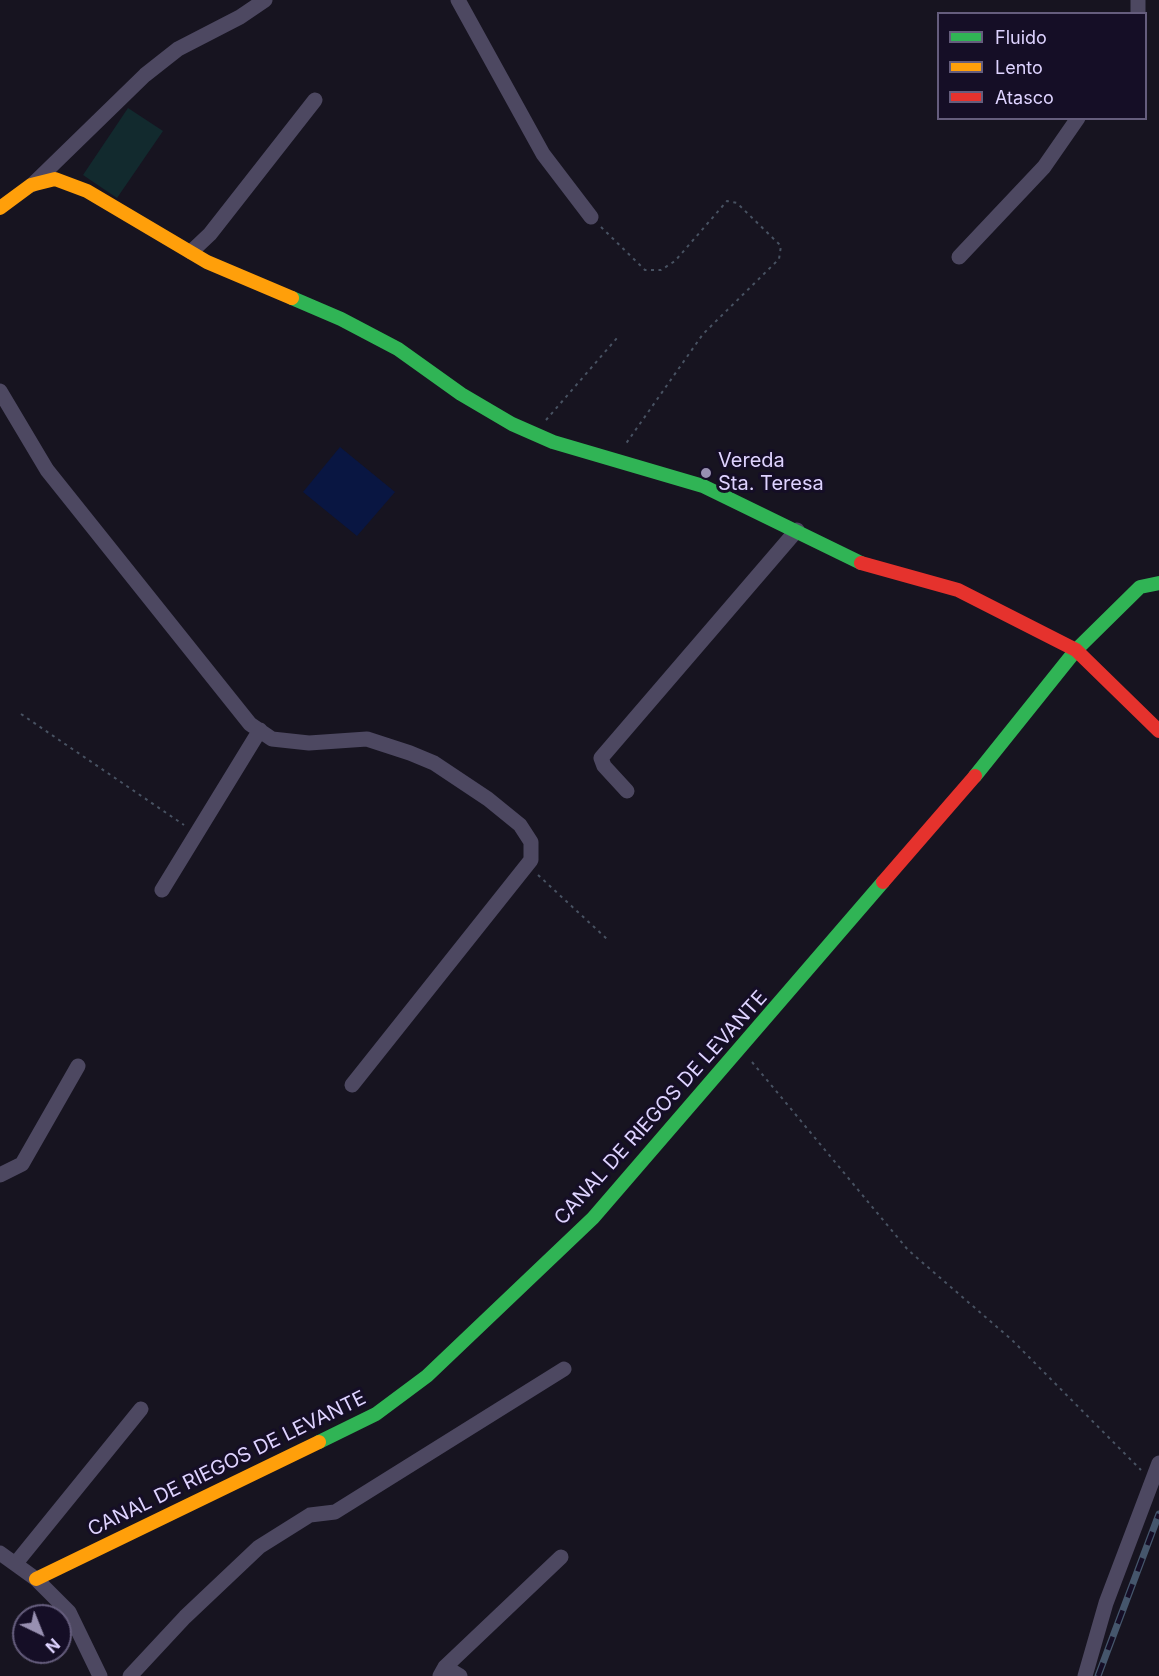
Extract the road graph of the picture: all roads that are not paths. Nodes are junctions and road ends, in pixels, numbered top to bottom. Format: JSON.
{"nodes":[{"id":1,"x":265,"y":0,"type":"edge"},
{"id":2,"x":458,"y":0,"type":"edge"},
{"id":3,"x":315,"y":100,"type":"dead end"},
{"id":4,"x":1077,"y":120,"type":"edge"},
{"id":5,"x":32,"y":185,"type":"junction"},
{"id":6,"x":0,"y":208,"type":"edge"},
{"id":7,"x":591,"y":217,"type":"road end"},
{"id":8,"x":191,"y":252,"type":"junction"},
{"id":9,"x":959,"y":257,"type":"dead end"},
{"id":10,"x":0,"y":391,"type":"edge"},
{"id":11,"x":797,"y":530,"type":"junction"},
{"id":12,"x":1159,"y":583,"type":"edge"},
{"id":13,"x":1076,"y":650,"type":"junction"},
{"id":14,"x":260,"y":730,"type":"junction"},
{"id":15,"x":1159,"y":731,"type":"edge"},
{"id":16,"x":627,"y":791,"type":"dead end"},
{"id":17,"x":162,"y":890,"type":"dead end"},
{"id":18,"x":78,"y":1066,"type":"dead end"},
{"id":19,"x":352,"y":1085,"type":"dead end"},
{"id":20,"x":0,"y":1175,"type":"edge"},
{"id":21,"x":564,"y":1369,"type":"dead end"},
{"id":22,"x":141,"y":1409,"type":"dead end"},
{"id":23,"x":1159,"y":1463,"type":"edge"},
{"id":24,"x":0,"y":1553,"type":"edge"},
{"id":25,"x":561,"y":1557,"type":"dead end"},
{"id":26,"x":16,"y":1563,"type":"junction"},
{"id":27,"x":36,"y":1578,"type":"junction"},
{"id":28,"x":442,"y":1672,"type":"edge"},
{"id":29,"x":100,"y":1676,"type":"edge"},
{"id":30,"x":130,"y":1676,"type":"edge"},
{"id":31,"x":460,"y":1676,"type":"edge"},
{"id":32,"x":1085,"y":1676,"type":"edge"}],
"edges":[{"from":1,"to":5,"type":"street"},
{"from":2,"to":7,"type":"street"},
{"from":3,"to":8,"type":"street"},
{"from":4,"to":9,"type":"street"},
{"from":5,"to":6,"type":"street"},
{"from":5,"to":8,"type":"street"},
{"from":8,"to":11,"type":"street"},
{"from":10,"to":14,"type":"street"},
{"from":11,"to":13,"type":"street"},
{"from":11,"to":16,"type":"street"},
{"from":12,"to":13,"type":"street","name":"CANAL DE RIEGOS DE LEVANTE"},
{"from":13,"to":15,"type":"street"},
{"from":13,"to":27,"type":"street","name":"CANAL DE RIEGOS DE LEVANTE"},
{"from":14,"to":17,"type":"street"},
{"from":14,"to":19,"type":"street"},
{"from":18,"to":20,"type":"street"},
{"from":21,"to":30,"type":"street"},
{"from":22,"to":26,"type":"street"},
{"from":23,"to":32,"type":"street"},
{"from":24,"to":26,"type":"street"},
{"from":25,"to":28,"type":"street"},
{"from":26,"to":27,"type":"street"},
{"from":27,"to":29,"type":"street"},
{"from":28,"to":31,"type":"street"}]}
